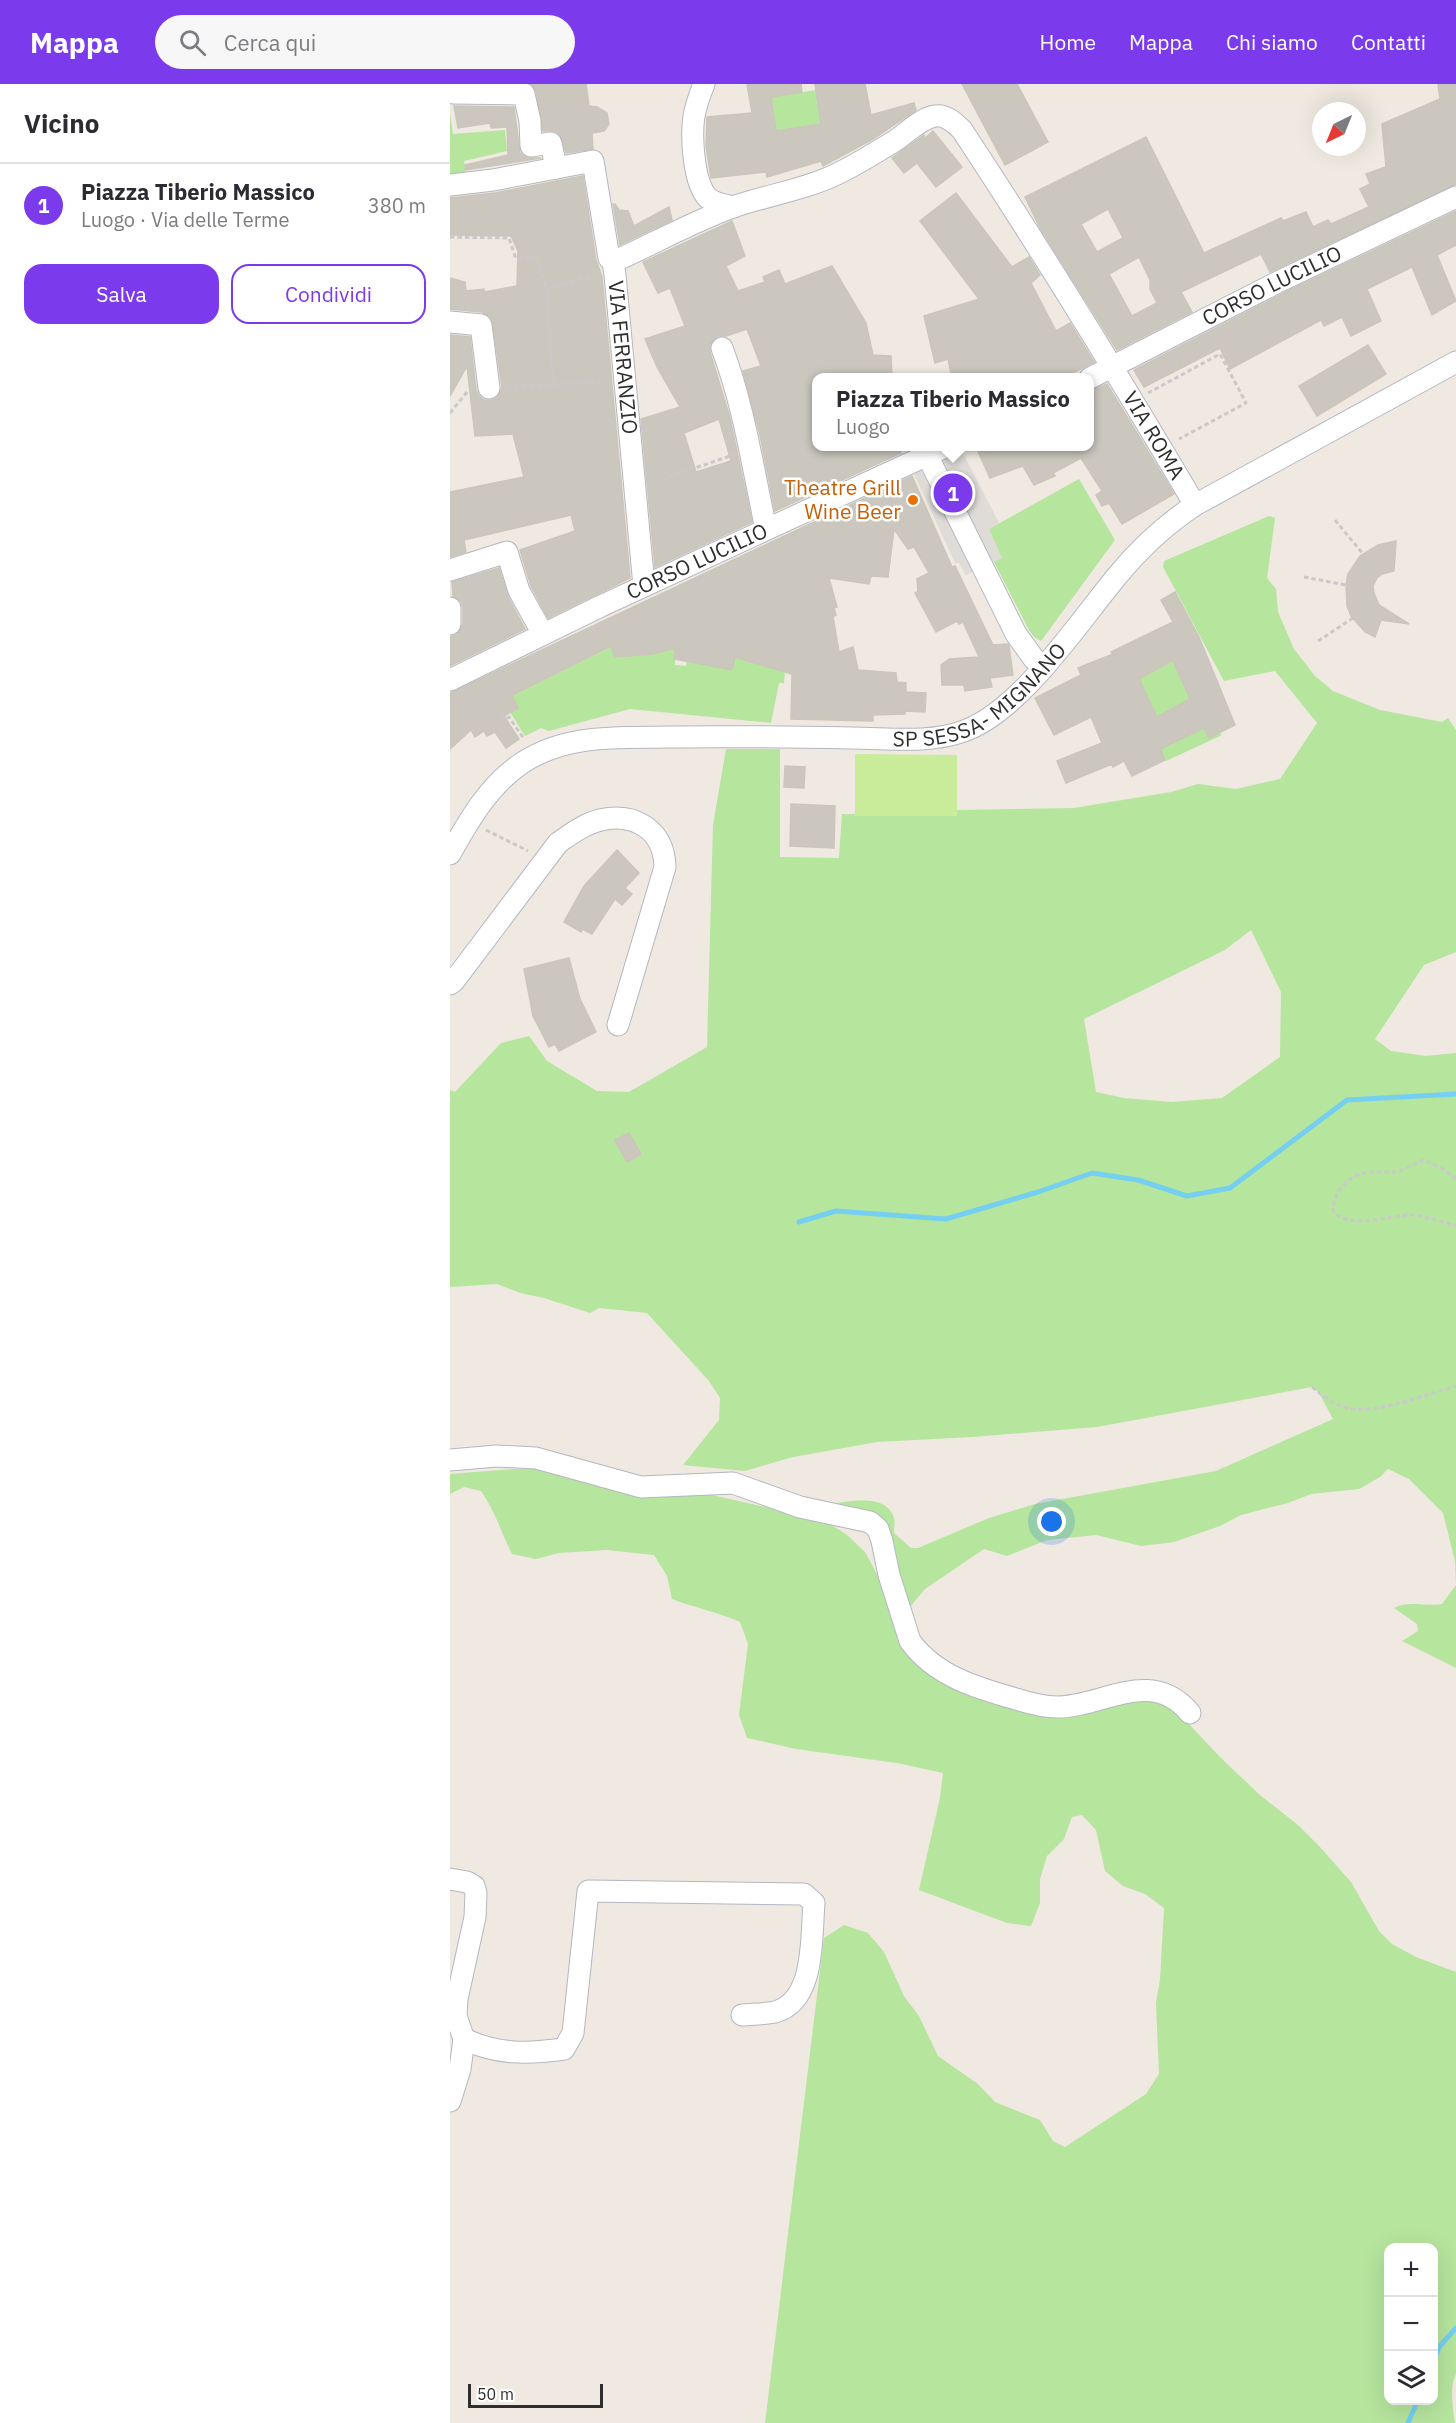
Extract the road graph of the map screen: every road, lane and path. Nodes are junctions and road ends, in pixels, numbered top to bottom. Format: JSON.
{"nodes":[{"id":1,"x":451,"y":84,"type":"edge"},
{"id":2,"x":704,"y":84,"type":"edge"},
{"id":3,"x":556,"y":168,"type":"junction"},
{"id":4,"x":450,"y":185,"type":"edge"},
{"id":5,"x":1456,"y":197,"type":"edge"},
{"id":6,"x":734,"y":207,"type":"junction"},
{"id":7,"x":450,"y":237,"type":"edge"},
{"id":8,"x":614,"y":269,"type":"junction"},
{"id":9,"x":547,"y":290,"type":"junction"},
{"id":10,"x":450,"y":322,"type":"edge"},
{"id":11,"x":722,"y":348,"type":"dead end"},
{"id":12,"x":1456,"y":362,"type":"edge"},
{"id":13,"x":1113,"y":366,"type":"junction"},
{"id":14,"x":1094,"y":376,"type":"edge"},
{"id":15,"x":625,"y":381,"type":"junction"},
{"id":16,"x":553,"y":385,"type":"junction"},
{"id":17,"x":489,"y":388,"type":"junction"},
{"id":18,"x":1134,"y":402,"type":"junction"},
{"id":19,"x":450,"y":413,"type":"edge"},
{"id":20,"x":1182,"y":437,"type":"dead end"},
{"id":21,"x":750,"y":450,"type":"junction"},
{"id":22,"x":937,"y":451,"type":"edge"},
{"id":23,"x":927,"y":455,"type":"junction"},
{"id":24,"x":635,"y":488,"type":"junction"},
{"id":25,"x":1195,"y":505,"type":"junction"},
{"id":26,"x":1335,"y":520,"type":"dead end"},
{"id":27,"x":766,"y":529,"type":"junction"},
{"id":28,"x":1363,"y":554,"type":"dead end"},
{"id":29,"x":450,"y":570,"type":"edge"},
{"id":30,"x":1304,"y":577,"type":"dead end"},
{"id":31,"x":1346,"y":585,"type":"dead end"},
{"id":32,"x":644,"y":586,"type":"junction"},
{"id":33,"x":450,"y":608,"type":"edge"},
{"id":34,"x":1353,"y":618,"type":"dead end"},
{"id":35,"x":450,"y":624,"type":"edge"},
{"id":36,"x":543,"y":634,"type":"junction"},
{"id":37,"x":1318,"y":641,"type":"dead end"},
{"id":38,"x":1044,"y":667,"type":"junction"},
{"id":39,"x":451,"y":676,"type":"edge"},
{"id":40,"x":502,"y":716,"type":"dead end"},
{"id":41,"x":534,"y":756,"type":"junction"},
{"id":42,"x":481,"y":828,"type":"dead end"},
{"id":43,"x":450,"y":854,"type":"edge"},
{"id":44,"x":547,"y":858,"type":"junction"},
{"id":45,"x":450,"y":984,"type":"edge"},
{"id":46,"x":618,"y":1025,"type":"dead end"},
{"id":47,"x":1456,"y":1179,"type":"edge"},
{"id":48,"x":1456,"y":1225,"type":"edge"},
{"id":49,"x":1456,"y":1386,"type":"edge"},
{"id":50,"x":1312,"y":1387,"type":"dead end"},
{"id":51,"x":450,"y":1460,"type":"edge"},
{"id":52,"x":1190,"y":1713,"type":"dead end"},
{"id":53,"x":450,"y":1879,"type":"edge"},
{"id":54,"x":742,"y":2015,"type":"dead end"},
{"id":55,"x":464,"y":2039,"type":"junction"},
{"id":56,"x":450,"y":2101,"type":"edge"}],
"edges":[{"from":1,"to":3,"type":"street"},
{"from":2,"to":6,"type":"street"},
{"from":3,"to":4,"type":"street"},
{"from":3,"to":8,"type":"street"},
{"from":5,"to":13,"type":"street","name":"CORSO LUCILIO"},
{"from":6,"to":8,"type":"street","name":"VIA FERRANZIO"},
{"from":6,"to":13,"type":"street","name":"VIA FERRANZIO"},
{"from":7,"to":9,"type":"path"},
{"from":8,"to":9,"type":"path"},
{"from":8,"to":15,"type":"street","name":"VIA FERRANZIO"},
{"from":9,"to":16,"type":"path"},
{"from":10,"to":17,"type":"street"},
{"from":11,"to":21,"type":"street"},
{"from":12,"to":25,"type":"street","name":"SP SESSA- MIGNANO"},
{"from":13,"to":14,"type":"street","name":"CORSO LUCILIO"},
{"from":13,"to":18,"type":"street","name":"VIA ROMA"},
{"from":15,"to":16,"type":"path"},
{"from":15,"to":24,"type":"street","name":"VIA FERRANZIO"},
{"from":16,"to":17,"type":"path"},
{"from":17,"to":19,"type":"path"},
{"from":18,"to":20,"type":"path"},
{"from":18,"to":25,"type":"street","name":"VIA ROMA"},
{"from":21,"to":24,"type":"path"},
{"from":21,"to":27,"type":"street"},
{"from":22,"to":23,"type":"street","name":"CORSO LUCILIO"},
{"from":23,"to":27,"type":"street","name":"CORSO LUCILIO"},
{"from":23,"to":38,"type":"street"},
{"from":24,"to":32,"type":"street","name":"VIA FERRANZIO"},
{"from":25,"to":38,"type":"street","name":"SP SESSA- MIGNANO"},
{"from":26,"to":28,"type":"path"},
{"from":27,"to":32,"type":"street","name":"CORSO LUCILIO"},
{"from":29,"to":36,"type":"street"},
{"from":30,"to":31,"type":"path"},
{"from":32,"to":36,"type":"street","name":"CORSO LUCILIO"},
{"from":33,"to":35,"type":"street"},
{"from":34,"to":37,"type":"path"},
{"from":36,"to":39,"type":"street","name":"CORSO LUCILIO"},
{"from":38,"to":41,"type":"street","name":"SP SESSA- MIGNANO"},
{"from":40,"to":41,"type":"path"},
{"from":41,"to":43,"type":"street","name":"SP SESSA- MIGNANO"},
{"from":42,"to":44,"type":"path"},
{"from":44,"to":45,"type":"street"},
{"from":44,"to":46,"type":"street"},
{"from":47,"to":48,"type":"path"},
{"from":49,"to":50,"type":"path"},
{"from":51,"to":52,"type":"street"},
{"from":53,"to":55,"type":"street"},
{"from":54,"to":55,"type":"street"},
{"from":55,"to":56,"type":"street"}]}
